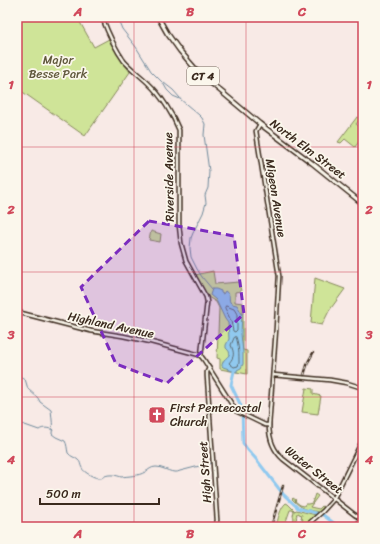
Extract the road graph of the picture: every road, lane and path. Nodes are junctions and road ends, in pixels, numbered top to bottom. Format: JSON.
{"nodes":[{"id":1,"x":102,"y":17,"type":"edge"},
{"id":2,"x":158,"y":17,"type":"edge"},
{"id":3,"x":260,"y":124,"type":"junction"},
{"id":4,"x":363,"y":204,"type":"edge"},
{"id":5,"x":17,"y":312,"type":"edge"},
{"id":6,"x":201,"y":356,"type":"junction"},
{"id":7,"x":209,"y":368,"type":"junction"},
{"id":8,"x":273,"y":375,"type":"junction"},
{"id":9,"x":363,"y":388,"type":"edge"},
{"id":10,"x":269,"y":425,"type":"junction"},
{"id":11,"x":363,"y":439,"type":"edge"},
{"id":12,"x":334,"y":498,"type":"junction"},
{"id":13,"x":363,"y":511,"type":"edge"},
{"id":14,"x":362,"y":519,"type":"edge"},
{"id":15,"x":216,"y":527,"type":"edge"},
{"id":16,"x":305,"y":527,"type":"edge"},
{"id":17,"x":361,"y":527,"type":"edge"}],
"edges":[{"from":1,"to":6,"type":"street","name":"Riverside Avenue"},
{"from":2,"to":3,"type":"main road","number":"CT 4"},
{"from":3,"to":4,"type":"main road","name":"North Elm Street","number":"CT 4"},
{"from":3,"to":8,"type":"street","name":"Migeon Avenue"},
{"from":5,"to":6,"type":"street","name":"Highland Avenue"},
{"from":6,"to":7,"type":"street"},
{"from":7,"to":10,"type":"street"},
{"from":7,"to":15,"type":"street","name":"High Street"},
{"from":8,"to":9,"type":"street"},
{"from":8,"to":10,"type":"street","name":"Migeon Avenue"},
{"from":10,"to":12,"type":"street","name":"Water Street"},
{"from":11,"to":12,"type":"street"},
{"from":12,"to":14,"type":"street","name":"Water Street"},
{"from":12,"to":16,"type":"street"},
{"from":13,"to":14,"type":"main road"},
{"from":14,"to":17,"type":"main road"}]}
